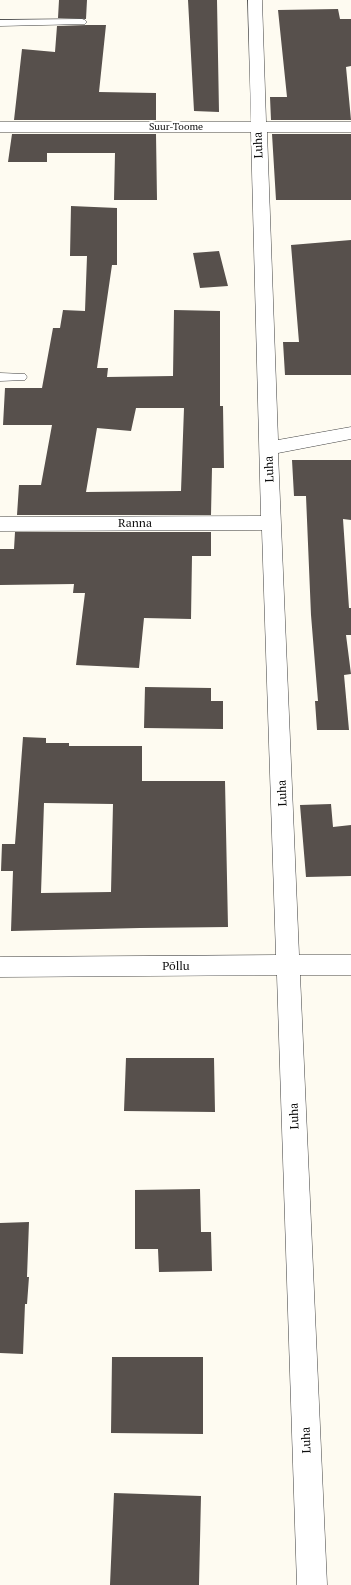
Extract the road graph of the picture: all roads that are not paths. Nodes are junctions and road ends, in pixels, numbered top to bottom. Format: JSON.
{"nodes":[{"id":1,"x":255,"y":0,"type":"edge"},
{"id":2,"x":82,"y":22,"type":"dead end"},
{"id":3,"x":0,"y":23,"type":"edge"},
{"id":4,"x":258,"y":126,"type":"junction"},
{"id":5,"x":0,"y":127,"type":"edge"},
{"id":6,"x":351,"y":127,"type":"edge"},
{"id":7,"x":0,"y":377,"type":"edge"},
{"id":8,"x":21,"y":377,"type":"dead end"},
{"id":9,"x":351,"y":433,"type":"edge"},
{"id":10,"x":268,"y":448,"type":"junction"},
{"id":11,"x":271,"y":523,"type":"junction"},
{"id":12,"x":0,"y":524,"type":"edge"},
{"id":13,"x":351,"y":965,"type":"edge"},
{"id":14,"x":289,"y":966,"type":"junction"},
{"id":15,"x":0,"y":967,"type":"edge"},
{"id":16,"x":312,"y":1585,"type":"edge"}],
"edges":[{"from":1,"to":4,"type":"street","name":"Luha"},
{"from":2,"to":3,"type":"lane"},
{"from":4,"to":5,"type":"street","name":"Suur-Toome"},
{"from":4,"to":6,"type":"street","name":"Suur-Toome"},
{"from":4,"to":10,"type":"street","name":"Luha"},
{"from":7,"to":8,"type":"lane"},
{"from":9,"to":10,"type":"street"},
{"from":10,"to":11,"type":"street","name":"Luha"},
{"from":11,"to":12,"type":"street","name":"Ranna"},
{"from":11,"to":14,"type":"street","name":"Luha"},
{"from":13,"to":14,"type":"street","name":"Põllu"},
{"from":14,"to":15,"type":"street","name":"Põllu"},
{"from":14,"to":16,"type":"street","name":"Luha"}]}
